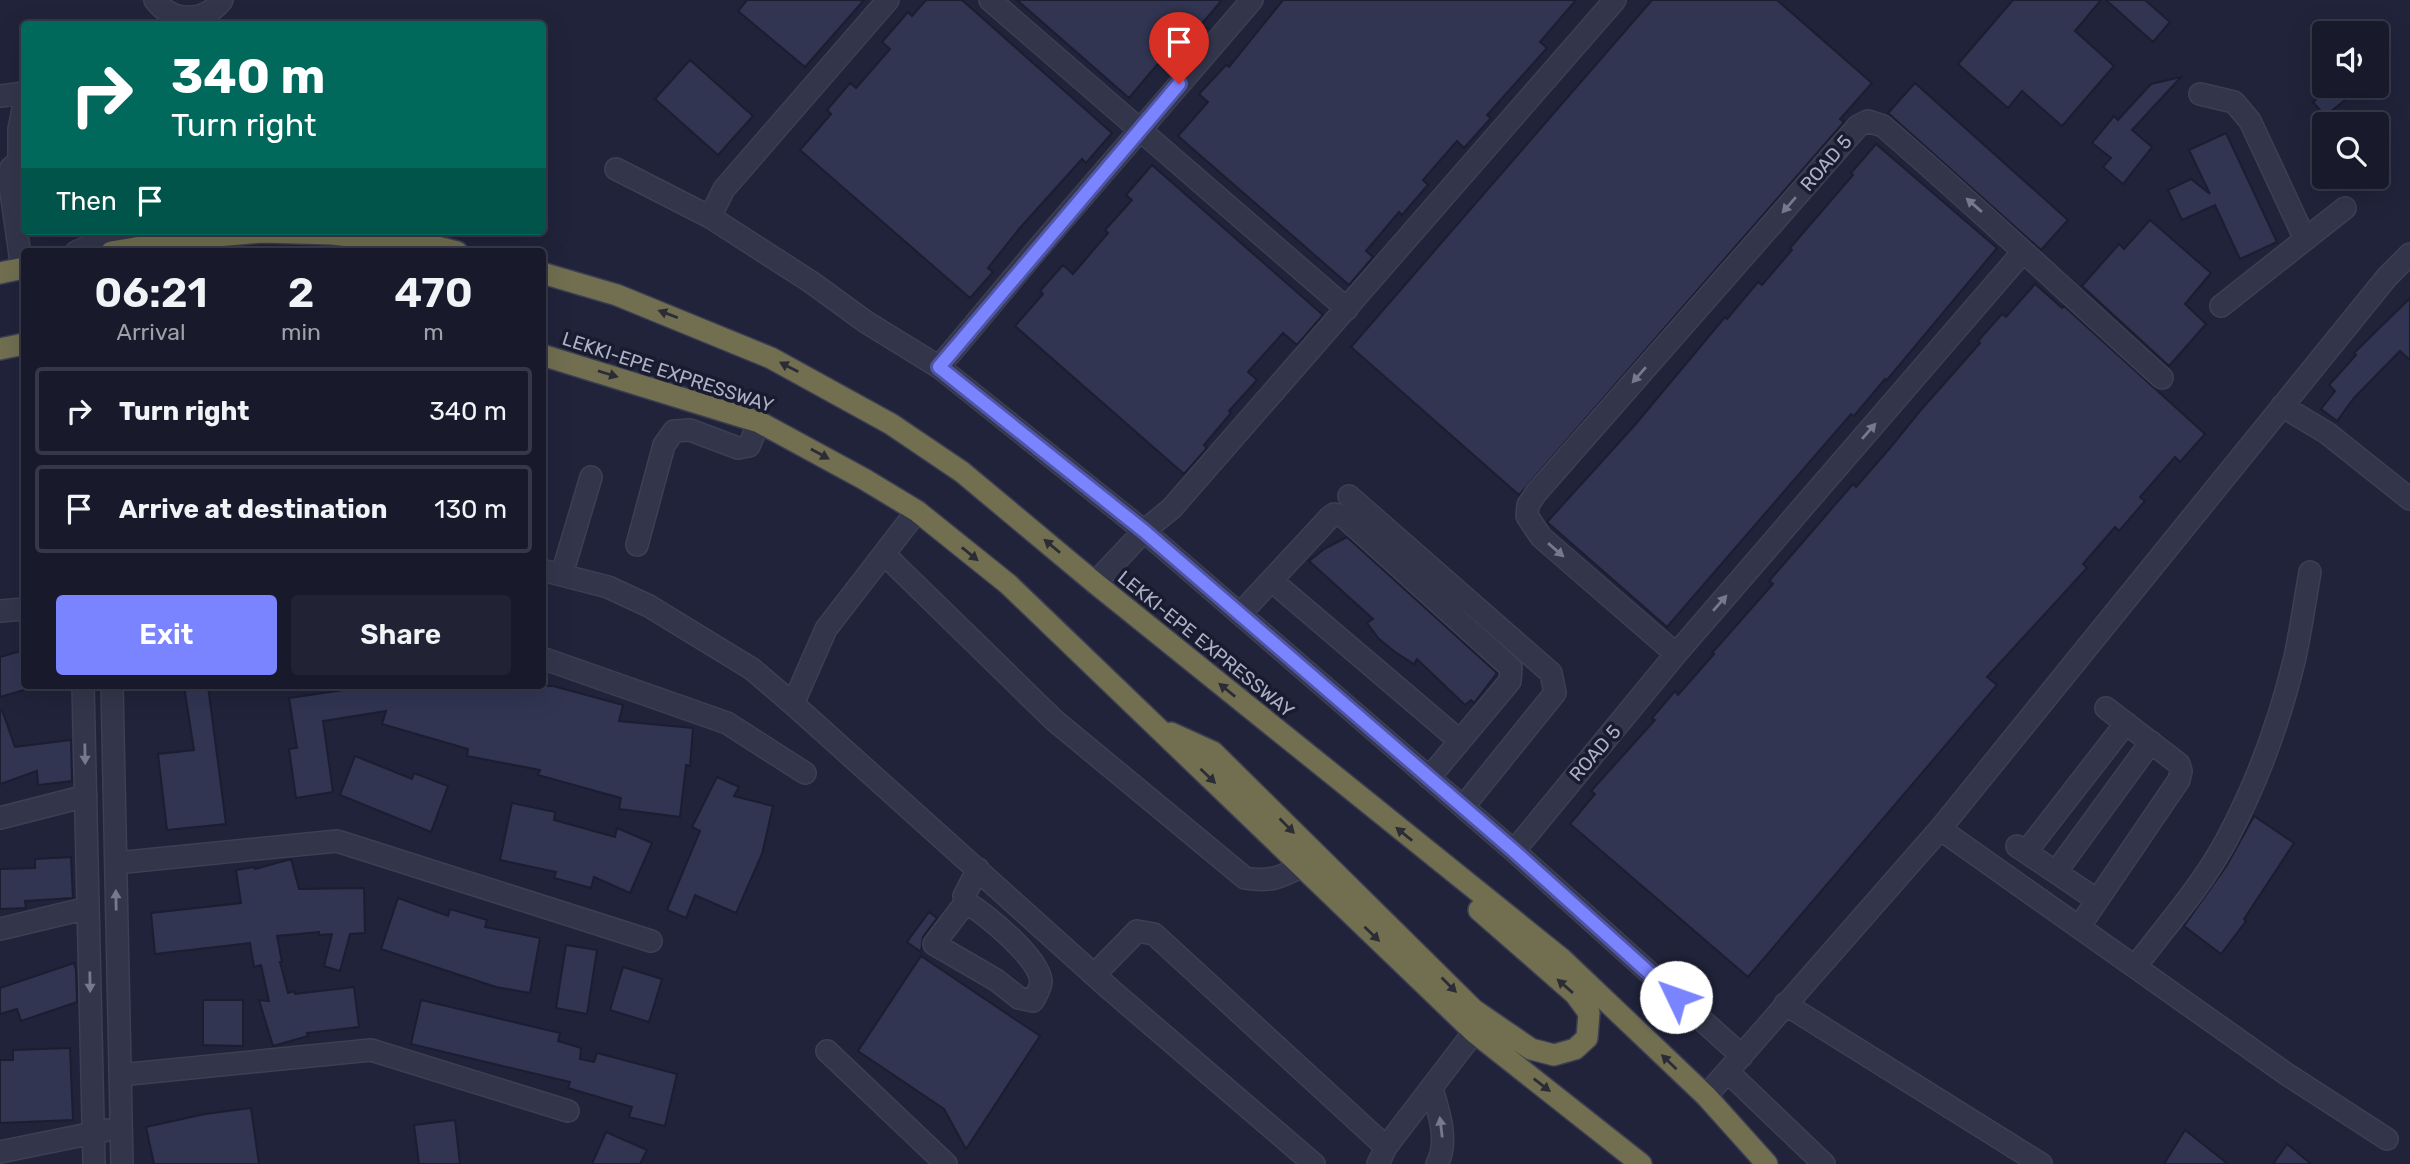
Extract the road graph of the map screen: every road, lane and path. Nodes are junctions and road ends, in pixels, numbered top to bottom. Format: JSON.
{"nodes":[{"id":1,"x":888,"y":0,"type":"edge"},
{"id":2,"x":990,"y":0,"type":"edge"},
{"id":3,"x":1252,"y":0,"type":"edge"},
{"id":4,"x":1615,"y":0,"type":"edge"},
{"id":5,"x":220,"y":10,"type":"edge"},
{"id":6,"x":172,"y":16,"type":"edge"},
{"id":7,"x":21,"y":93,"type":"edge"},
{"id":8,"x":2200,"y":94,"type":"dead end"},
{"id":9,"x":0,"y":96,"type":"edge"},
{"id":10,"x":21,"y":119,"type":"edge"},
{"id":11,"x":1140,"y":129,"type":"junction"},
{"id":12,"x":14,"y":164,"type":"edge"},
{"id":13,"x":616,"y":169,"type":"dead end"},
{"id":14,"x":2345,"y":208,"type":"dead end"},
{"id":15,"x":710,"y":217,"type":"junction"},
{"id":16,"x":115,"y":235,"type":"edge"},
{"id":17,"x":228,"y":235,"type":"edge"},
{"id":18,"x":359,"y":235,"type":"edge"},
{"id":19,"x":2305,"y":239,"type":"junction"},
{"id":20,"x":85,"y":248,"type":"edge"},
{"id":21,"x":135,"y":248,"type":"edge"},
{"id":22,"x":435,"y":248,"type":"edge"},
{"id":23,"x":2023,"y":252,"type":"junction"},
{"id":24,"x":2410,"y":254,"type":"edge"},
{"id":25,"x":21,"y":258,"type":"edge"},
{"id":26,"x":21,"y":269,"type":"edge"},
{"id":27,"x":0,"y":273,"type":"edge"},
{"id":28,"x":546,"y":274,"type":"edge"},
{"id":29,"x":2221,"y":306,"type":"dead end"},
{"id":30,"x":1347,"y":309,"type":"junction"},
{"id":31,"x":21,"y":345,"type":"edge"},
{"id":32,"x":0,"y":349,"type":"edge"},
{"id":33,"x":546,"y":356,"type":"edge"},
{"id":34,"x":939,"y":367,"type":"junction"},
{"id":35,"x":2162,"y":378,"type":"dead end"},
{"id":36,"x":2282,"y":406,"type":"junction"},
{"id":37,"x":759,"y":422,"type":"junction"},
{"id":38,"x":591,"y":477,"type":"dead end"},
{"id":39,"x":1349,"y":496,"type":"dead end"},
{"id":40,"x":2410,"y":499,"type":"edge"},
{"id":41,"x":917,"y":511,"type":"junction"},
{"id":42,"x":1144,"y":531,"type":"junction"},
{"id":43,"x":637,"y":545,"type":"dead end"},
{"id":44,"x":885,"y":555,"type":"junction"},
{"id":45,"x":552,"y":572,"type":"edge"},
{"id":46,"x":2310,"y":572,"type":"dead end"},
{"id":47,"x":1272,"y":581,"type":"junction"},
{"id":48,"x":1095,"y":583,"type":"junction"},
{"id":49,"x":21,"y":609,"type":"edge"},
{"id":50,"x":0,"y":611,"type":"edge"},
{"id":51,"x":1240,"y":614,"type":"junction"},
{"id":52,"x":1676,"y":654,"type":"junction"},
{"id":53,"x":546,"y":659,"type":"edge"},
{"id":54,"x":83,"y":689,"type":"edge"},
{"id":55,"x":112,"y":689,"type":"edge"},
{"id":56,"x":793,"y":704,"type":"junction"},
{"id":57,"x":2106,"y":708,"type":"dead end"},
{"id":58,"x":2126,"y":723,"type":"junction"},
{"id":59,"x":1157,"y":727,"type":"junction"},
{"id":60,"x":1460,"y":741,"type":"junction"},
{"id":61,"x":2151,"y":742,"type":"junction"},
{"id":62,"x":805,"y":773,"type":"dead end"},
{"id":63,"x":1429,"y":778,"type":"junction"},
{"id":64,"x":86,"y":796,"type":"junction"},
{"id":65,"x":1463,"y":807,"type":"junction"},
{"id":66,"x":0,"y":818,"type":"edge"},
{"id":67,"x":1940,"y":829,"type":"junction"},
{"id":68,"x":1514,"y":851,"type":"junction"},
{"id":69,"x":1430,"y":855,"type":"junction"},
{"id":70,"x":116,"y":863,"type":"junction"},
{"id":71,"x":1302,"y":866,"type":"junction"},
{"id":72,"x":978,"y":869,"type":"junction"},
{"id":73,"x":2056,"y":872,"type":"junction"},
{"id":74,"x":2097,"y":900,"type":"junction"},
{"id":75,"x":966,"y":902,"type":"junction"},
{"id":76,"x":88,"y":908,"type":"junction"},
{"id":77,"x":2079,"y":927,"type":"junction"},
{"id":78,"x":0,"y":929,"type":"edge"},
{"id":79,"x":651,"y":941,"type":"dead end"},
{"id":80,"x":2135,"y":967,"type":"junction"},
{"id":81,"x":1094,"y":975,"type":"junction"},
{"id":82,"x":1786,"y":1004,"type":"junction"},
{"id":83,"x":1474,"y":1032,"type":"junction"},
{"id":84,"x":827,"y":1051,"type":"dead end"},
{"id":85,"x":1735,"y":1064,"type":"junction"},
{"id":86,"x":120,"y":1075,"type":"junction"},
{"id":87,"x":1432,"y":1089,"type":"junction"},
{"id":88,"x":1706,"y":1096,"type":"junction"},
{"id":89,"x":568,"y":1111,"type":"dead end"},
{"id":90,"x":121,"y":1128,"type":"junction"},
{"id":91,"x":93,"y":1132,"type":"junction"},
{"id":92,"x":2387,"y":1139,"type":"dead end"},
{"id":93,"x":0,"y":1152,"type":"edge"},
{"id":94,"x":1382,"y":1155,"type":"edge"},
{"id":95,"x":94,"y":1164,"type":"edge"},
{"id":96,"x":122,"y":1164,"type":"edge"},
{"id":97,"x":946,"y":1164,"type":"edge"},
{"id":98,"x":1314,"y":1164,"type":"edge"},
{"id":99,"x":1437,"y":1164,"type":"edge"},
{"id":100,"x":1641,"y":1164,"type":"edge"},
{"id":101,"x":1767,"y":1164,"type":"edge"},
{"id":102,"x":1824,"y":1164,"type":"edge"},
{"id":103,"x":2041,"y":1164,"type":"edge"}],
"edges":[{"from":1,"to":15,"type":"street"},
{"from":2,"to":11,"type":"street"},
{"from":3,"to":11,"type":"street"},
{"from":4,"to":30,"type":"street"},
{"from":5,"to":6,"type":"street"},
{"from":7,"to":9,"type":"street"},
{"from":8,"to":19,"type":"street"},
{"from":10,"to":12,"type":"street"},
{"from":11,"to":30,"type":"street"},
{"from":11,"to":34,"type":"street"},
{"from":12,"to":25,"type":"street"},
{"from":13,"to":15,"type":"street"},
{"from":14,"to":19,"type":"street"},
{"from":15,"to":34,"type":"street"},
{"from":16,"to":20,"type":"street"},
{"from":17,"to":21,"type":"highway"},
{"from":18,"to":22,"type":"highway"},
{"from":19,"to":29,"type":"street"},
{"from":23,"to":35,"type":"street"},
{"from":52,"to":23,"type":"street","name":"ROAD 5","one_way":true},
{"from":23,"to":52,"type":"street","name":"ROAD 5","one_way":true},
{"from":24,"to":36,"type":"street"},
{"from":26,"to":27,"type":"highway"},
{"from":48,"to":28,"type":"highway","name":"LEKKI-EPE EXPRESSWAY","one_way":true},
{"from":30,"to":42,"type":"street"},
{"from":31,"to":32,"type":"highway"},
{"from":33,"to":37,"type":"highway","name":"LEKKI-EPE EXPRESSWAY","one_way":true},
{"from":34,"to":42,"type":"street"},
{"from":36,"to":40,"type":"street"},
{"from":36,"to":67,"type":"street"},
{"from":37,"to":41,"type":"highway","name":"LEKKI-EPE EXPRESSWAY","one_way":true},
{"from":37,"to":43,"type":"street"},
{"from":38,"to":45,"type":"street"},
{"from":39,"to":65,"type":"street"},
{"from":41,"to":44,"type":"street"},
{"from":41,"to":59,"type":"highway","name":"LEKKI-EPE EXPRESSWAY","one_way":true},
{"from":42,"to":48,"type":"street"},
{"from":42,"to":51,"type":"street"},
{"from":44,"to":56,"type":"street"},
{"from":44,"to":71,"type":"street"},
{"from":45,"to":56,"type":"street"},
{"from":46,"to":80,"type":"street"},
{"from":47,"to":51,"type":"street"},
{"from":47,"to":60,"type":"street"},
{"from":47,"to":60,"type":"street"},
{"from":69,"to":48,"type":"highway","name":"LEKKI-EPE EXPRESSWAY","one_way":true},
{"from":49,"to":50,"type":"street"},
{"from":51,"to":63,"type":"street"},
{"from":52,"to":68,"type":"street","name":"ROAD 5"},
{"from":53,"to":62,"type":"street"},
{"from":54,"to":64,"type":"street","one_way":true},
{"from":55,"to":70,"type":"street"},
{"from":56,"to":72,"type":"street"},
{"from":57,"to":58,"type":"street"},
{"from":58,"to":61,"type":"street"},
{"from":58,"to":73,"type":"street"},
{"from":59,"to":69,"type":"highway","one_way":true},
{"from":59,"to":71,"type":"highway","name":"LEKKI-EPE EXPRESSWAY","one_way":true},
{"from":60,"to":63,"type":"street"},
{"from":61,"to":73,"type":"street"},
{"from":61,"to":74,"type":"street"},
{"from":63,"to":65,"type":"street"},
{"from":64,"to":66,"type":"street"},
{"from":64,"to":76,"type":"street"},
{"from":65,"to":68,"type":"street"},
{"from":67,"to":77,"type":"street"},
{"from":67,"to":82,"type":"street"},
{"from":68,"to":85,"type":"street"},
{"from":88,"to":69,"type":"highway","name":"LEKKI-EPE EXPRESSWAY","one_way":true},
{"from":70,"to":79,"type":"street"},
{"from":86,"to":70,"type":"street","one_way":true},
{"from":71,"to":83,"type":"highway","name":"LEKKI-EPE EXPRESSWAY","one_way":true},
{"from":72,"to":75,"type":"street"},
{"from":72,"to":81,"type":"street"},
{"from":73,"to":74,"type":"street"},
{"from":74,"to":77,"type":"street"},
{"from":75,"to":75,"type":"street"},
{"from":76,"to":78,"type":"street"},
{"from":76,"to":91,"type":"street","one_way":true},
{"from":77,"to":80,"type":"street"},
{"from":80,"to":92,"type":"street"},
{"from":81,"to":94,"type":"street"},
{"from":81,"to":98,"type":"street"},
{"from":82,"to":85,"type":"street"},
{"from":82,"to":103,"type":"street"},
{"from":83,"to":87,"type":"street"},
{"from":83,"to":100,"type":"highway","name":"LEKKI-EPE EXPRESSWAY","one_way":true},
{"from":84,"to":97,"type":"street"},
{"from":85,"to":88,"type":"street"},
{"from":85,"to":102,"type":"street"},
{"from":86,"to":89,"type":"street"},
{"from":86,"to":90,"type":"street"},
{"from":87,"to":94,"type":"street"},
{"from":99,"to":87,"type":"street","one_way":true},
{"from":88,"to":101,"type":"highway","name":"LEKKI-EPE EXPRESSWAY"},
{"from":90,"to":91,"type":"street"},
{"from":90,"to":96,"type":"street"},
{"from":91,"to":93,"type":"street"},
{"from":91,"to":95,"type":"street"}]}
